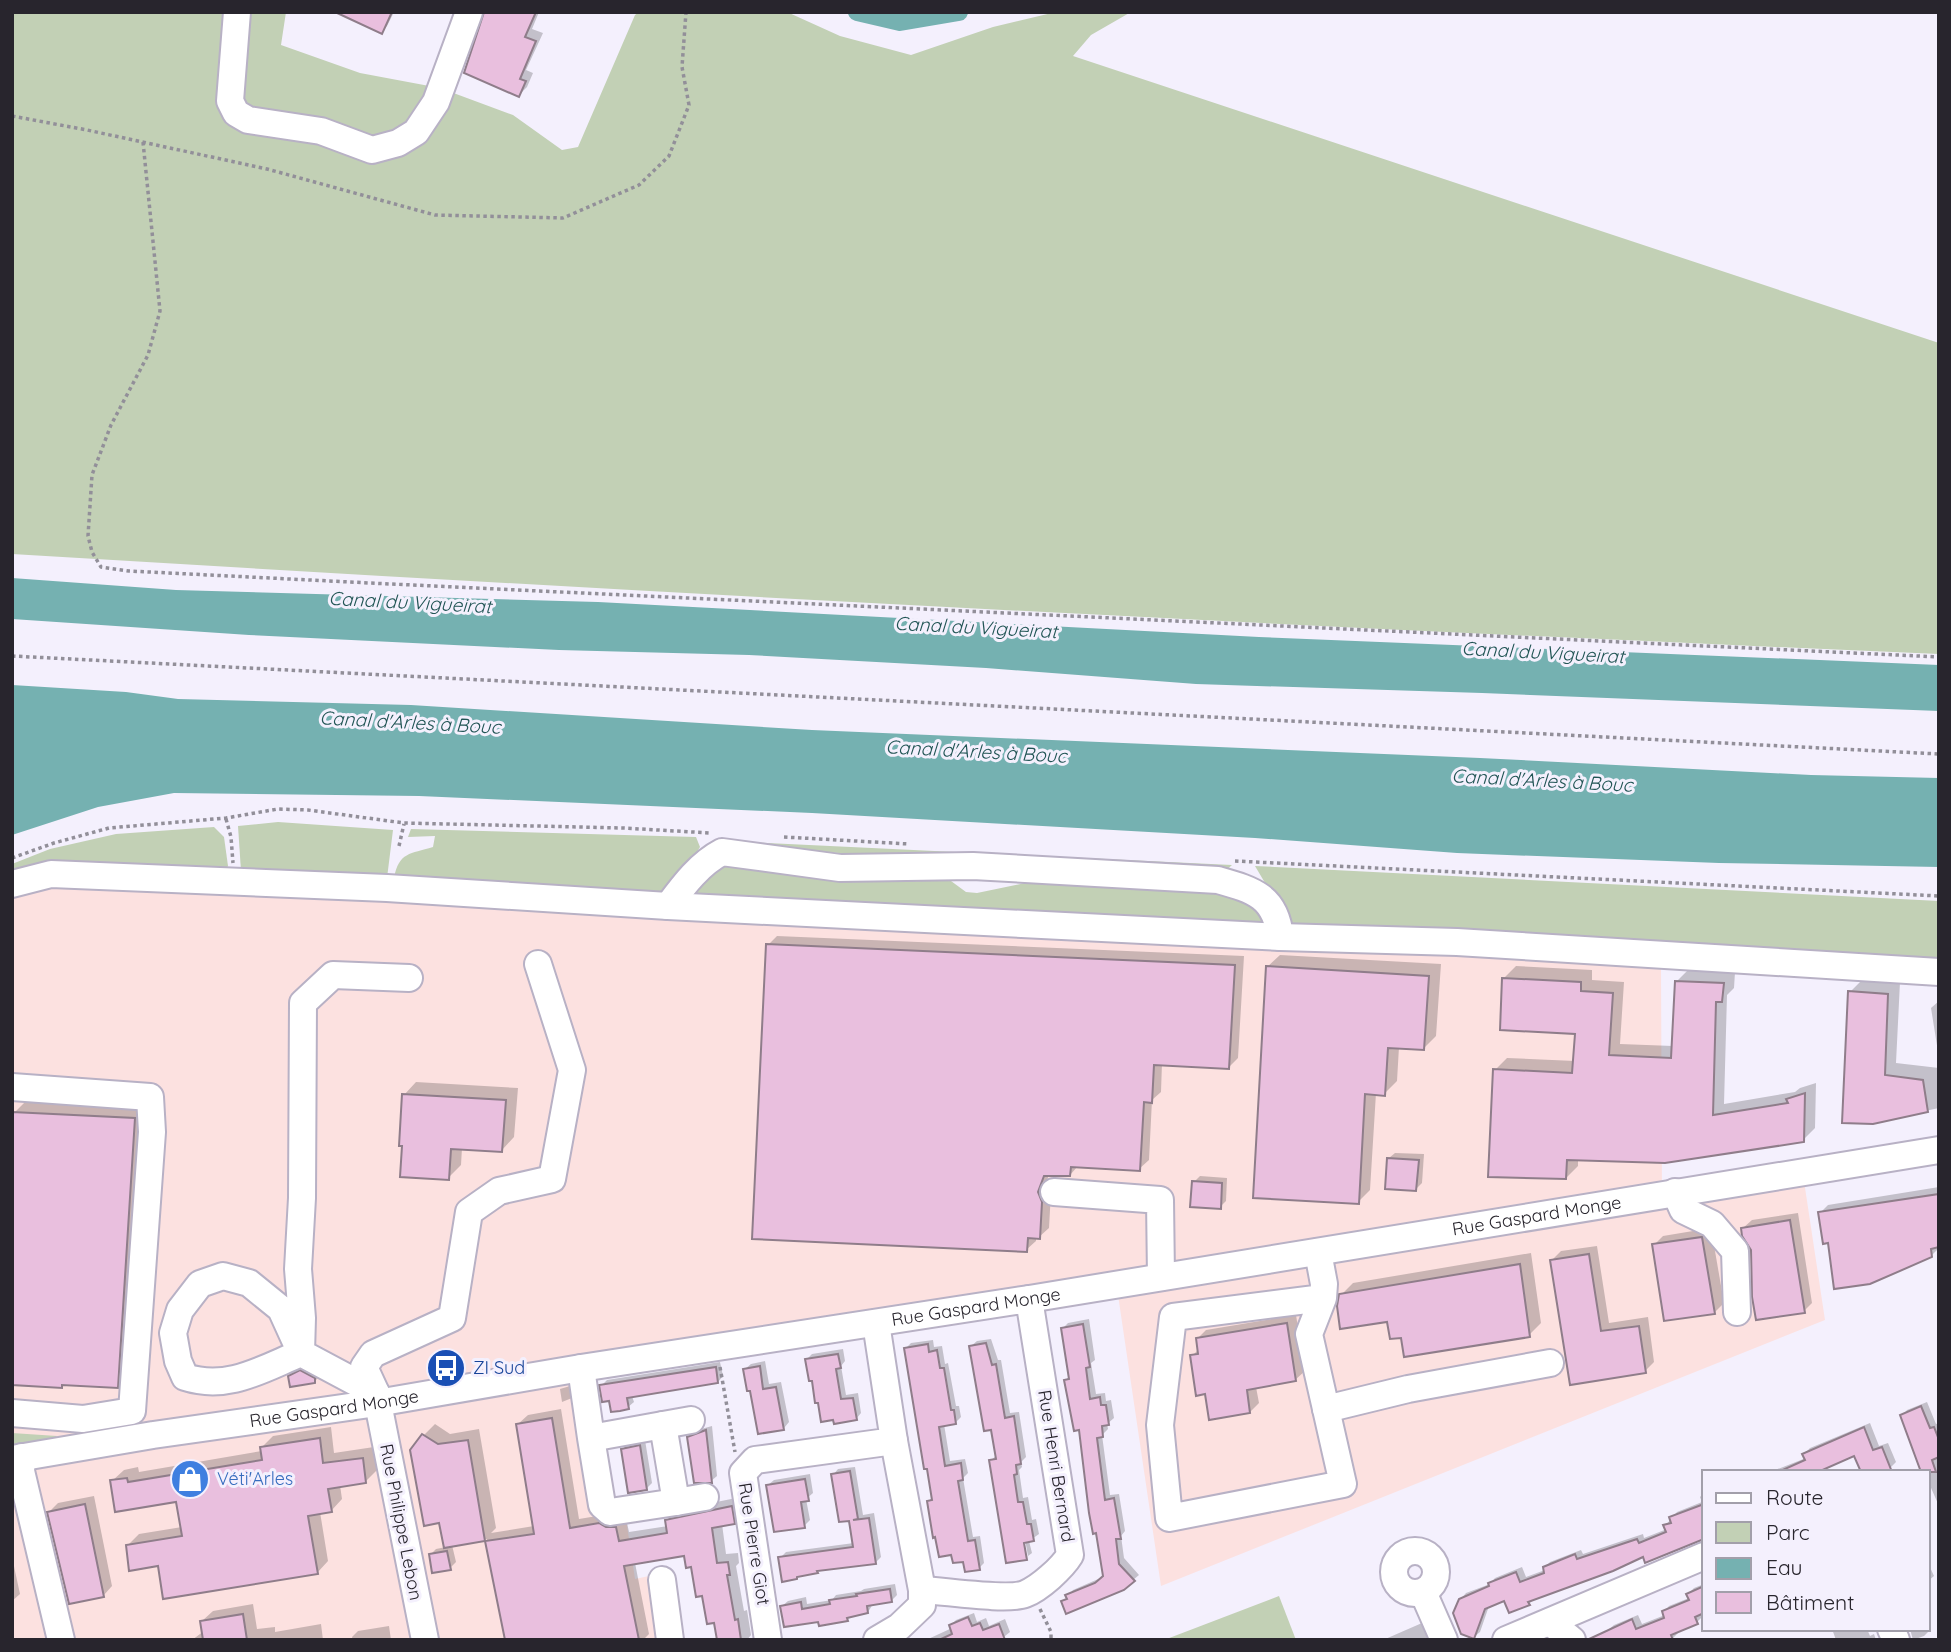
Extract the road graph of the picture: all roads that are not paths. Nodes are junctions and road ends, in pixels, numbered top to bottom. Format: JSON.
{"nodes":[{"id":1,"x":237,"y":12,"type":"edge"},
{"id":2,"x":469,"y":12,"type":"edge"},
{"id":3,"x":12,"y":884,"type":"edge"},
{"id":4,"x":668,"y":906,"type":"junction"},
{"id":5,"x":1280,"y":937,"type":"junction"},
{"id":6,"x":538,"y":964,"type":"dead end"},
{"id":7,"x":1939,"y":972,"type":"edge"},
{"id":8,"x":409,"y":978,"type":"dead end"},
{"id":9,"x":12,"y":1087,"type":"edge"},
{"id":10,"x":1939,"y":1150,"type":"edge"},
{"id":11,"x":1054,"y":1192,"type":"dead end"},
{"id":12,"x":1675,"y":1192,"type":"junction"},
{"id":13,"x":1318,"y":1252,"type":"junction"},
{"id":14,"x":1161,"y":1277,"type":"junction"},
{"id":15,"x":1323,"y":1298,"type":"junction"},
{"id":16,"x":1029,"y":1299,"type":"junction"},
{"id":17,"x":1737,"y":1312,"type":"dead end"},
{"id":18,"x":876,"y":1323,"type":"junction"},
{"id":19,"x":302,"y":1353,"type":"junction"},
{"id":20,"x":1550,"y":1363,"type":"dead end"},
{"id":21,"x":581,"y":1368,"type":"junction"},
{"id":22,"x":377,"y":1398,"type":"junction"},
{"id":23,"x":1326,"y":1409,"type":"junction"},
{"id":24,"x":12,"y":1413,"type":"edge"},
{"id":25,"x":691,"y":1420,"type":"dead end"},
{"id":26,"x":663,"y":1425,"type":"junction"},
{"id":27,"x":591,"y":1438,"type":"junction"},
{"id":28,"x":894,"y":1441,"type":"junction"},
{"id":29,"x":17,"y":1458,"type":"edge"},
{"id":30,"x":705,"y":1497,"type":"dead end"},
{"id":31,"x":676,"y":1502,"type":"junction"},
{"id":32,"x":1702,"y":1557,"type":"edge"},
{"id":33,"x":662,"y":1580,"type":"dead end"},
{"id":34,"x":922,"y":1590,"type":"junction"},
{"id":35,"x":1423,"y":1592,"type":"dead end"},
{"id":36,"x":1550,"y":1622,"type":"junction"},
{"id":37,"x":61,"y":1640,"type":"edge"},
{"id":38,"x":425,"y":1640,"type":"edge"},
{"id":39,"x":670,"y":1640,"type":"edge"},
{"id":40,"x":768,"y":1640,"type":"edge"},
{"id":41,"x":877,"y":1640,"type":"edge"},
{"id":42,"x":1444,"y":1640,"type":"edge"},
{"id":43,"x":1506,"y":1640,"type":"edge"},
{"id":44,"x":1572,"y":1640,"type":"edge"}],
"edges":[{"from":1,"to":2,"type":"street"},
{"from":3,"to":4,"type":"street"},
{"from":4,"to":5,"type":"street"},
{"from":4,"to":5,"type":"street"},
{"from":5,"to":7,"type":"street"},
{"from":6,"to":22,"type":"street","name":"Rue Philippe Lebon"},
{"from":8,"to":19,"type":"street"},
{"from":9,"to":24,"type":"street"},
{"from":10,"to":12,"type":"street","name":"Rue Gaspard Monge"},
{"from":11,"to":14,"type":"street"},
{"from":12,"to":13,"type":"street","name":"Rue Gaspard Monge"},
{"from":12,"to":17,"type":"street"},
{"from":13,"to":14,"type":"street","name":"Rue Gaspard Monge"},
{"from":13,"to":15,"type":"street"},
{"from":14,"to":16,"type":"street","name":"Rue Gaspard Monge"},
{"from":15,"to":23,"type":"street"},
{"from":15,"to":23,"type":"street"},
{"from":16,"to":18,"type":"street","name":"Rue Gaspard Monge"},
{"from":16,"to":34,"type":"street","name":"Rue Henri Bernard"},
{"from":18,"to":21,"type":"street","name":"Rue Gaspard Monge"},
{"from":18,"to":28,"type":"street"},
{"from":19,"to":19,"type":"street"},
{"from":19,"to":22,"type":"street"},
{"from":20,"to":23,"type":"street"},
{"from":21,"to":22,"type":"street","name":"Rue Gaspard Monge"},
{"from":21,"to":27,"type":"street"},
{"from":22,"to":29,"type":"street","name":"Rue Gaspard Monge"},
{"from":22,"to":38,"type":"street","name":"Rue Philippe Lebon"},
{"from":25,"to":26,"type":"street"},
{"from":26,"to":27,"type":"street"},
{"from":26,"to":31,"type":"street"},
{"from":27,"to":31,"type":"street"},
{"from":28,"to":34,"type":"street"},
{"from":28,"to":40,"type":"street","name":"Rue Pierre Giot"},
{"from":29,"to":37,"type":"street"},
{"from":30,"to":31,"type":"street"},
{"from":32,"to":36,"type":"street"},
{"from":33,"to":39,"type":"street"},
{"from":34,"to":41,"type":"street"},
{"from":35,"to":42,"type":"street"},
{"from":36,"to":43,"type":"street"},
{"from":36,"to":44,"type":"street"}]}
